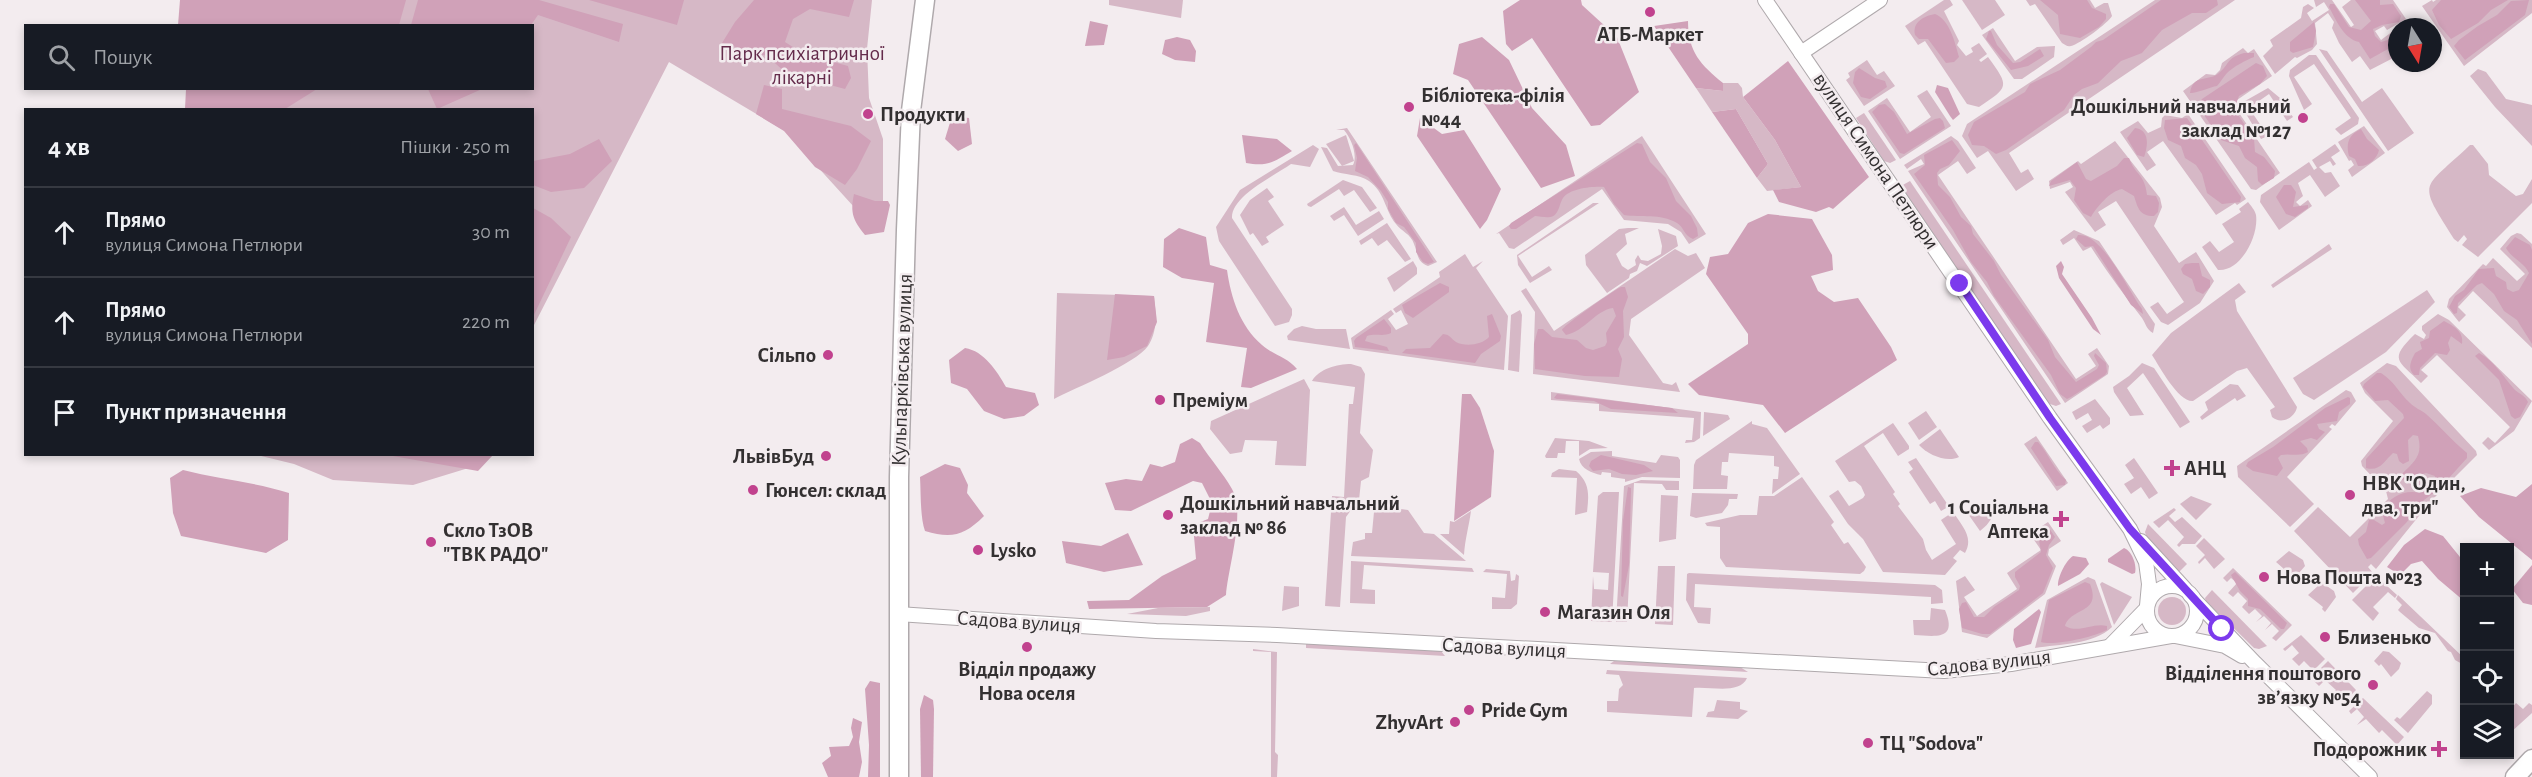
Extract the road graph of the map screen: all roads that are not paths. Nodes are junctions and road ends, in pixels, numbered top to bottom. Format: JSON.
{"nodes":[{"id":1,"x":925,"y":0,"type":"edge"},
{"id":2,"x":1765,"y":0,"type":"edge"},
{"id":3,"x":1880,"y":0,"type":"edge"},
{"id":4,"x":1801,"y":53,"type":"junction"},
{"id":5,"x":2130,"y":529,"type":"junction"},
{"id":6,"x":2189,"y":594,"type":"junction"},
{"id":7,"x":2147,"y":607,"type":"junction"},
{"id":8,"x":898,"y":614,"type":"junction"},
{"id":9,"x":2172,"y":636,"type":"junction"},
{"id":10,"x":2108,"y":648,"type":"junction"},
{"id":11,"x":2255,"y":663,"type":"junction"},
{"id":12,"x":2532,"y":759,"type":"edge"},
{"id":13,"x":899,"y":777,"type":"edge"},
{"id":14,"x":2370,"y":777,"type":"edge"},
{"id":15,"x":2515,"y":777,"type":"edge"}],
"edges":[{"from":1,"to":8,"type":"main road","name":"Кульпарківська вулиця"},
{"from":2,"to":4,"type":"street","name":"вулиця Симона Петлюри"},
{"from":3,"to":4,"type":"street"},
{"from":4,"to":5,"type":"street","name":"вулиця Симона Петлюри"},
{"from":5,"to":6,"type":"street","name":"вулиця Симона Петлюри"},
{"from":5,"to":7,"type":"street","name":"вулиця Симона Петлюри"},
{"from":6,"to":7,"type":"street"},
{"from":6,"to":9,"type":"street"},
{"from":6,"to":11,"type":"street","name":"вулиця Симона Петлюри"},
{"from":7,"to":9,"type":"street"},
{"from":7,"to":10,"type":"street"},
{"from":8,"to":10,"type":"street","name":"Садова вулиця"},
{"from":8,"to":13,"type":"main road","name":"Кульпарківська вулиця"},
{"from":9,"to":10,"type":"street","name":"Садова вулиця"},
{"from":9,"to":11,"type":"street","name":"вулиця Симона Петлюри"},
{"from":11,"to":14,"type":"street","name":"вулиця Симона Петлюри"},
{"from":12,"to":15,"type":"main road"}]}
